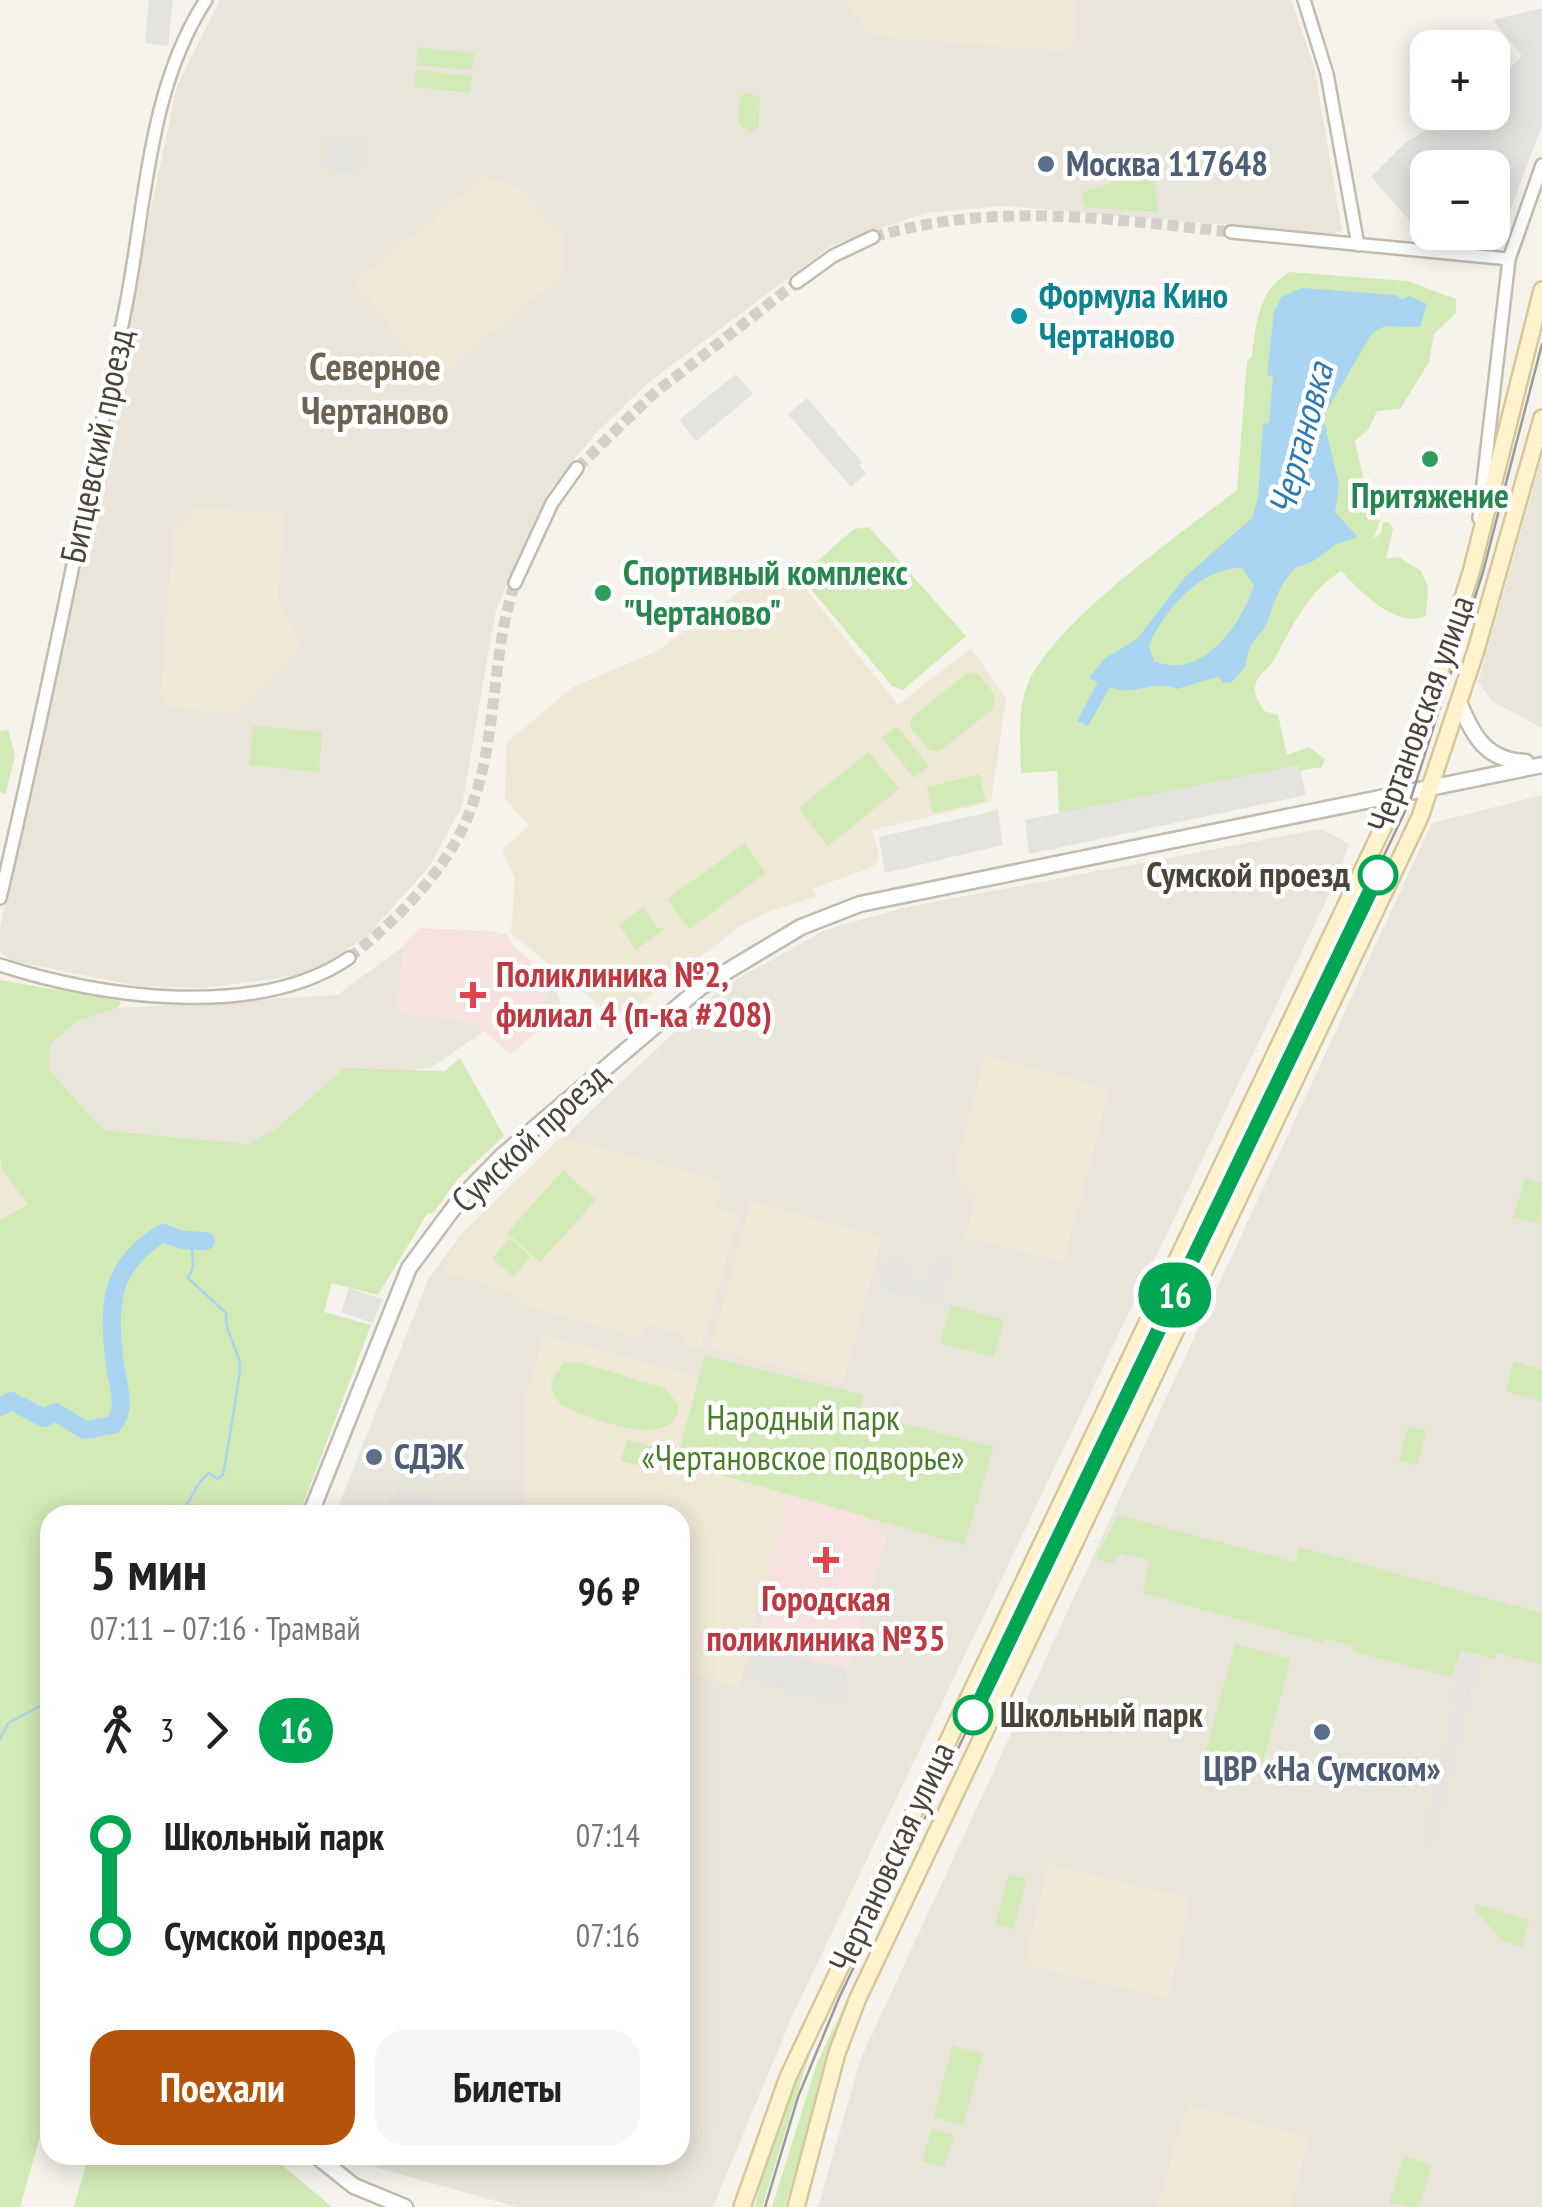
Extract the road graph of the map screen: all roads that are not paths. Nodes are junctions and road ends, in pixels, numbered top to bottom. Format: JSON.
{"nodes":[{"id":1,"x":206,"y":0,"type":"edge"},
{"id":2,"x":1304,"y":0,"type":"edge"},
{"id":3,"x":1542,"y":165,"type":"edge"},
{"id":4,"x":1232,"y":232,"type":"tunnel mouth"},
{"id":5,"x":873,"y":237,"type":"tunnel mouth"},
{"id":6,"x":1358,"y":245,"type":"junction"},
{"id":7,"x":1509,"y":260,"type":"junction"},
{"id":8,"x":797,"y":282,"type":"tunnel mouth"},
{"id":9,"x":1542,"y":290,"type":"edge"},
{"id":10,"x":1542,"y":418,"type":"edge"},
{"id":11,"x":577,"y":468,"type":"tunnel mouth"},
{"id":12,"x":1474,"y":563,"type":"junction"},
{"id":13,"x":1498,"y":577,"type":"junction"},
{"id":14,"x":515,"y":583,"type":"tunnel mouth"},
{"id":15,"x":1459,"y":702,"type":"junction"},
{"id":16,"x":1542,"y":764,"type":"edge"},
{"id":17,"x":1431,"y":786,"type":"junction"},
{"id":18,"x":1398,"y":793,"type":"junction"},
{"id":19,"x":0,"y":898,"type":"edge"},
{"id":20,"x":349,"y":958,"type":"tunnel mouth"},
{"id":21,"x":0,"y":965,"type":"edge"},
{"id":22,"x":1069,"y":1489,"type":"junction"},
{"id":23,"x":314,"y":1505,"type":"edge"},
{"id":24,"x":1094,"y":1506,"type":"junction"},
{"id":25,"x":1045,"y":1540,"type":"junction"},
{"id":26,"x":1072,"y":1553,"type":"junction"},
{"id":27,"x":328,"y":2165,"type":"edge"},
{"id":28,"x":405,"y":2207,"type":"edge"},
{"id":29,"x":742,"y":2207,"type":"edge"},
{"id":30,"x":796,"y":2207,"type":"edge"}],
"edges":[{"from":1,"to":19,"type":"street","name":"Битцевский проезд"},
{"from":2,"to":6,"type":"street"},
{"from":3,"to":7,"type":"street"},
{"from":4,"to":6,"type":"street"},
{"from":5,"to":8,"type":"street"},
{"from":6,"to":7,"type":"street"},
{"from":7,"to":12,"type":"street"},
{"from":9,"to":12,"type":"main road","name":"Чертановская улица"},
{"from":10,"to":13,"type":"main road","name":"Чертановская улица"},
{"from":11,"to":14,"type":"street"},
{"from":12,"to":13,"type":"street"},
{"from":12,"to":18,"type":"main road","name":"Чертановская улица"},
{"from":13,"to":15,"type":"main road","name":"Чертановская улица"},
{"from":15,"to":16,"type":"street"},
{"from":15,"to":17,"type":"main road","name":"Чертановская улица"},
{"from":16,"to":17,"type":"street","name":"Сумской проезд"},
{"from":17,"to":18,"type":"street","name":"Сумской проезд"},
{"from":17,"to":24,"type":"main road","name":"Чертановская улица"},
{"from":18,"to":22,"type":"main road","name":"Чертановская улица"},
{"from":18,"to":23,"type":"street","name":"Сумской проезд"},
{"from":20,"to":21,"type":"street"},
{"from":22,"to":24,"type":"main road"},
{"from":22,"to":25,"type":"main road","name":"Чертановская улица"},
{"from":24,"to":26,"type":"main road","name":"Чертановская улица"},
{"from":25,"to":26,"type":"main road"},
{"from":25,"to":29,"type":"main road","name":"Чертановская улица"},
{"from":26,"to":30,"type":"main road","name":"Чертановская улица"},
{"from":27,"to":28,"type":"street"}]}
